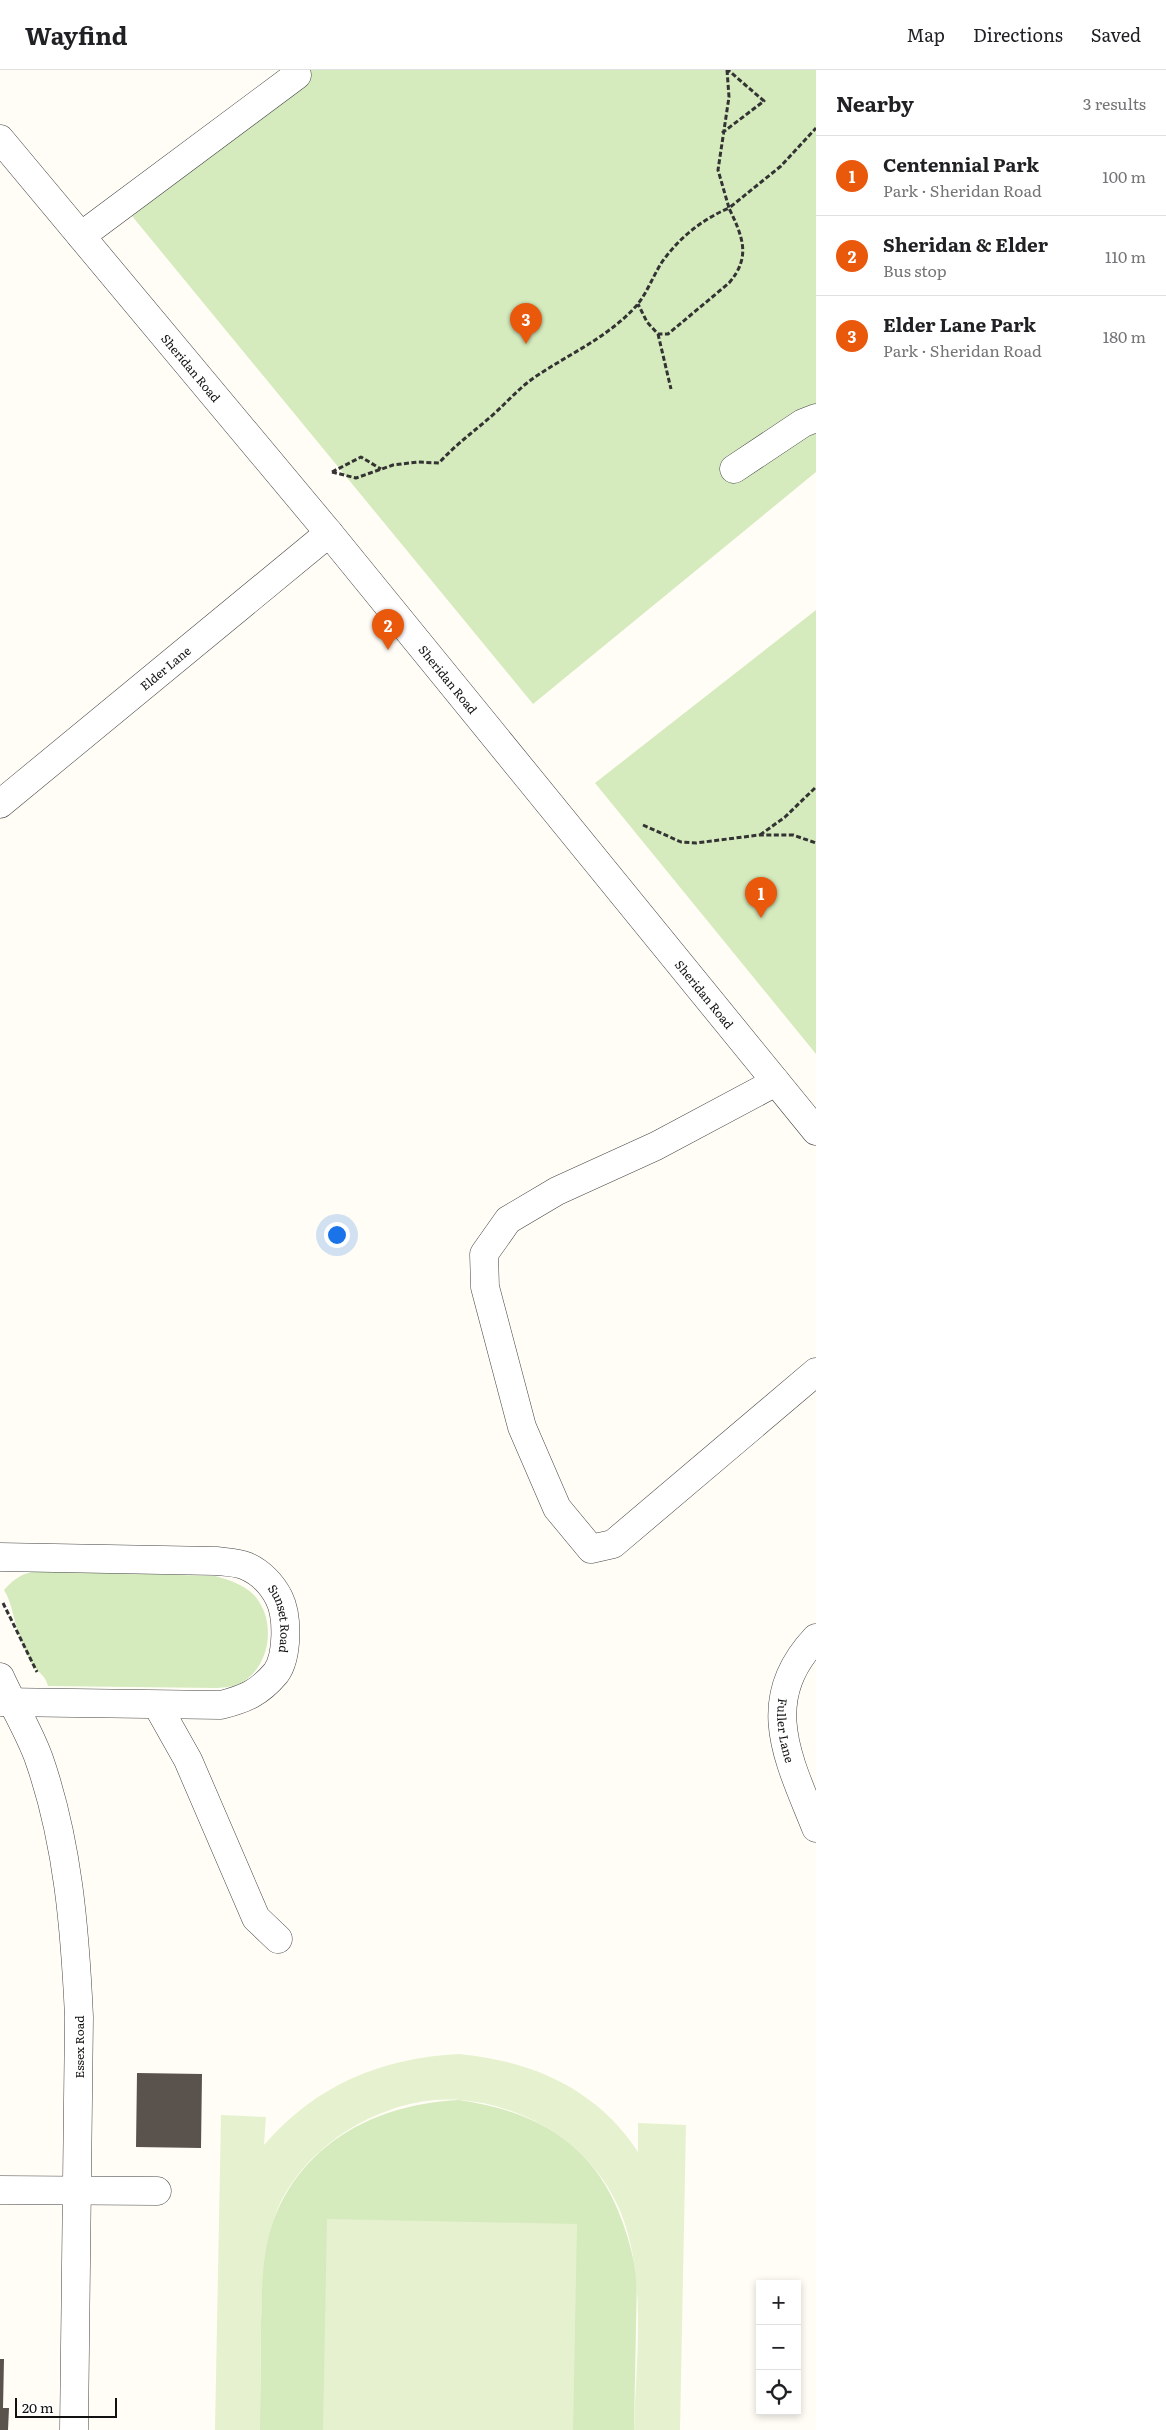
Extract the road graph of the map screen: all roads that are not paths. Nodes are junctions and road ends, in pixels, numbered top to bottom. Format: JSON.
{"nodes":[{"id":1,"x":297,"y":75,"type":"dead end"},
{"id":2,"x":0,"y":139,"type":"edge"},
{"id":3,"x":81,"y":236,"type":"junction"},
{"id":4,"x":816,"y":418,"type":"edge"},
{"id":5,"x":734,"y":469,"type":"dead end"},
{"id":6,"x":329,"y":533,"type":"junction"},
{"id":7,"x":0,"y":804,"type":"edge"},
{"id":8,"x":776,"y":1082,"type":"junction"},
{"id":9,"x":816,"y":1131,"type":"edge"},
{"id":10,"x":816,"y":1372,"type":"edge"},
{"id":11,"x":0,"y":1557,"type":"edge"},
{"id":12,"x":816,"y":1638,"type":"edge"},
{"id":13,"x":0,"y":1677,"type":"edge"},
{"id":14,"x":6,"y":1702,"type":"edge"},
{"id":15,"x":157,"y":1705,"type":"junction"},
{"id":16,"x":816,"y":1828,"type":"edge"},
{"id":17,"x":278,"y":1939,"type":"dead end"},
{"id":18,"x":0,"y":2190,"type":"edge"},
{"id":19,"x":78,"y":2191,"type":"junction"},
{"id":20,"x":157,"y":2191,"type":"dead end"},
{"id":21,"x":74,"y":2430,"type":"edge"}],
"edges":[{"from":1,"to":3,"type":"street"},
{"from":2,"to":3,"type":"street","name":"Sheridan Road"},
{"from":3,"to":6,"type":"street","name":"Sheridan Road"},
{"from":4,"to":5,"type":"street"},
{"from":6,"to":7,"type":"street","name":"Elder Lane"},
{"from":6,"to":8,"type":"street","name":"Sheridan Road"},
{"from":8,"to":9,"type":"street","name":"Sheridan Road"},
{"from":8,"to":10,"type":"street"},
{"from":11,"to":15,"type":"street","name":"Sunset Road"},
{"from":12,"to":16,"type":"street","name":"Fuller Lane"},
{"from":13,"to":14,"type":"street","name":"Essex Road"},
{"from":14,"to":15,"type":"street","name":"Sunset Road"},
{"from":14,"to":19,"type":"street","name":"Essex Road"},
{"from":15,"to":17,"type":"street"},
{"from":18,"to":19,"type":"street"},
{"from":19,"to":20,"type":"street"},
{"from":19,"to":21,"type":"street","name":"Essex Road"}]}
